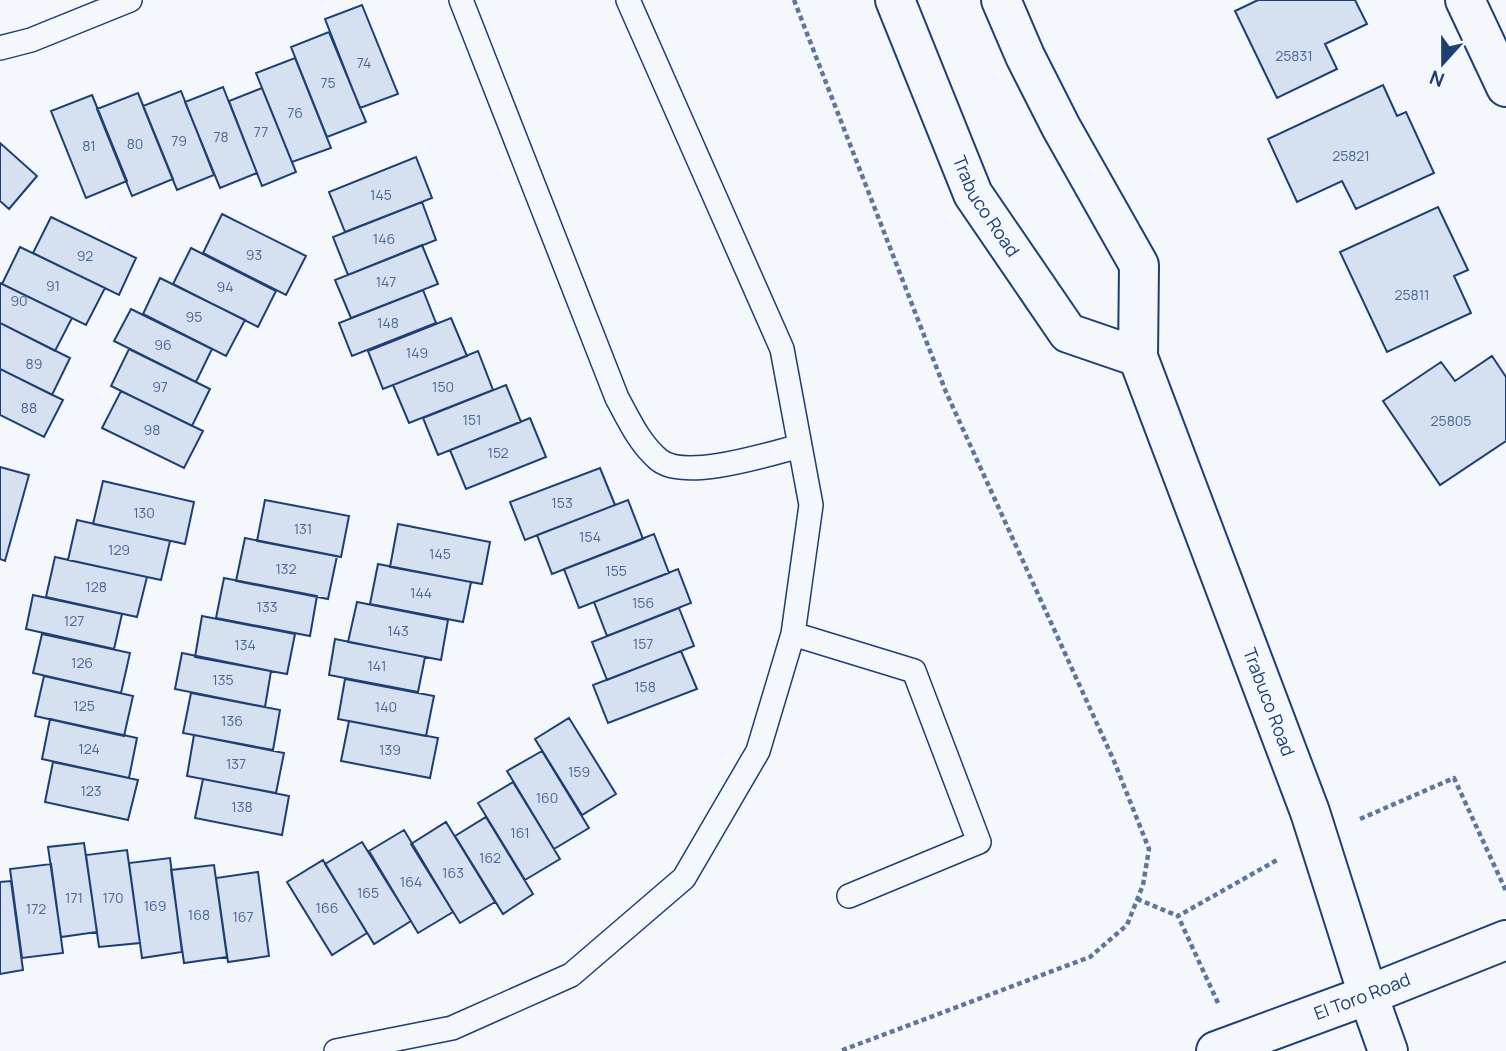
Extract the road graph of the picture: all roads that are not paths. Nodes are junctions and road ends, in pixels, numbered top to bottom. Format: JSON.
{"nodes":[{"id":1,"x":130,"y":0,"type":"edge"},
{"id":2,"x":460,"y":0,"type":"edge"},
{"id":3,"x":628,"y":0,"type":"edge"},
{"id":4,"x":895,"y":0,"type":"edge"},
{"id":5,"x":1001,"y":0,"type":"edge"},
{"id":6,"x":1465,"y":0,"type":"edge"},
{"id":7,"x":0,"y":48,"type":"edge"},
{"id":8,"x":1506,"y":87,"type":"edge"},
{"id":9,"x":1138,"y":357,"type":"junction"},
{"id":10,"x":800,"y":446,"type":"junction"},
{"id":11,"x":793,"y":634,"type":"junction"},
{"id":12,"x":849,"y":896,"type":"dead end"},
{"id":13,"x":1506,"y":940,"type":"edge"},
{"id":14,"x":1368,"y":995,"type":"junction"},
{"id":15,"x":336,"y":1051,"type":"edge"},
{"id":16,"x":1216,"y":1051,"type":"edge"},
{"id":17,"x":1388,"y":1051,"type":"edge"}],
"edges":[{"from":1,"to":7,"type":"lane"},
{"from":2,"to":10,"type":"lane"},
{"from":3,"to":10,"type":"lane"},
{"from":4,"to":9,"type":"main road","name":"Trabuco Road"},
{"from":5,"to":9,"type":"main road","name":"Trabuco Road"},
{"from":6,"to":8,"type":"main road"},
{"from":9,"to":14,"type":"main road","name":"Trabuco Road"},
{"from":10,"to":11,"type":"lane"},
{"from":11,"to":12,"type":"lane"},
{"from":11,"to":15,"type":"lane"},
{"from":13,"to":14,"type":"main road","name":"El Toro Road"},
{"from":14,"to":16,"type":"main road","name":"El Toro Road"},
{"from":14,"to":17,"type":"main road","name":"Trabuco Road"}]}
